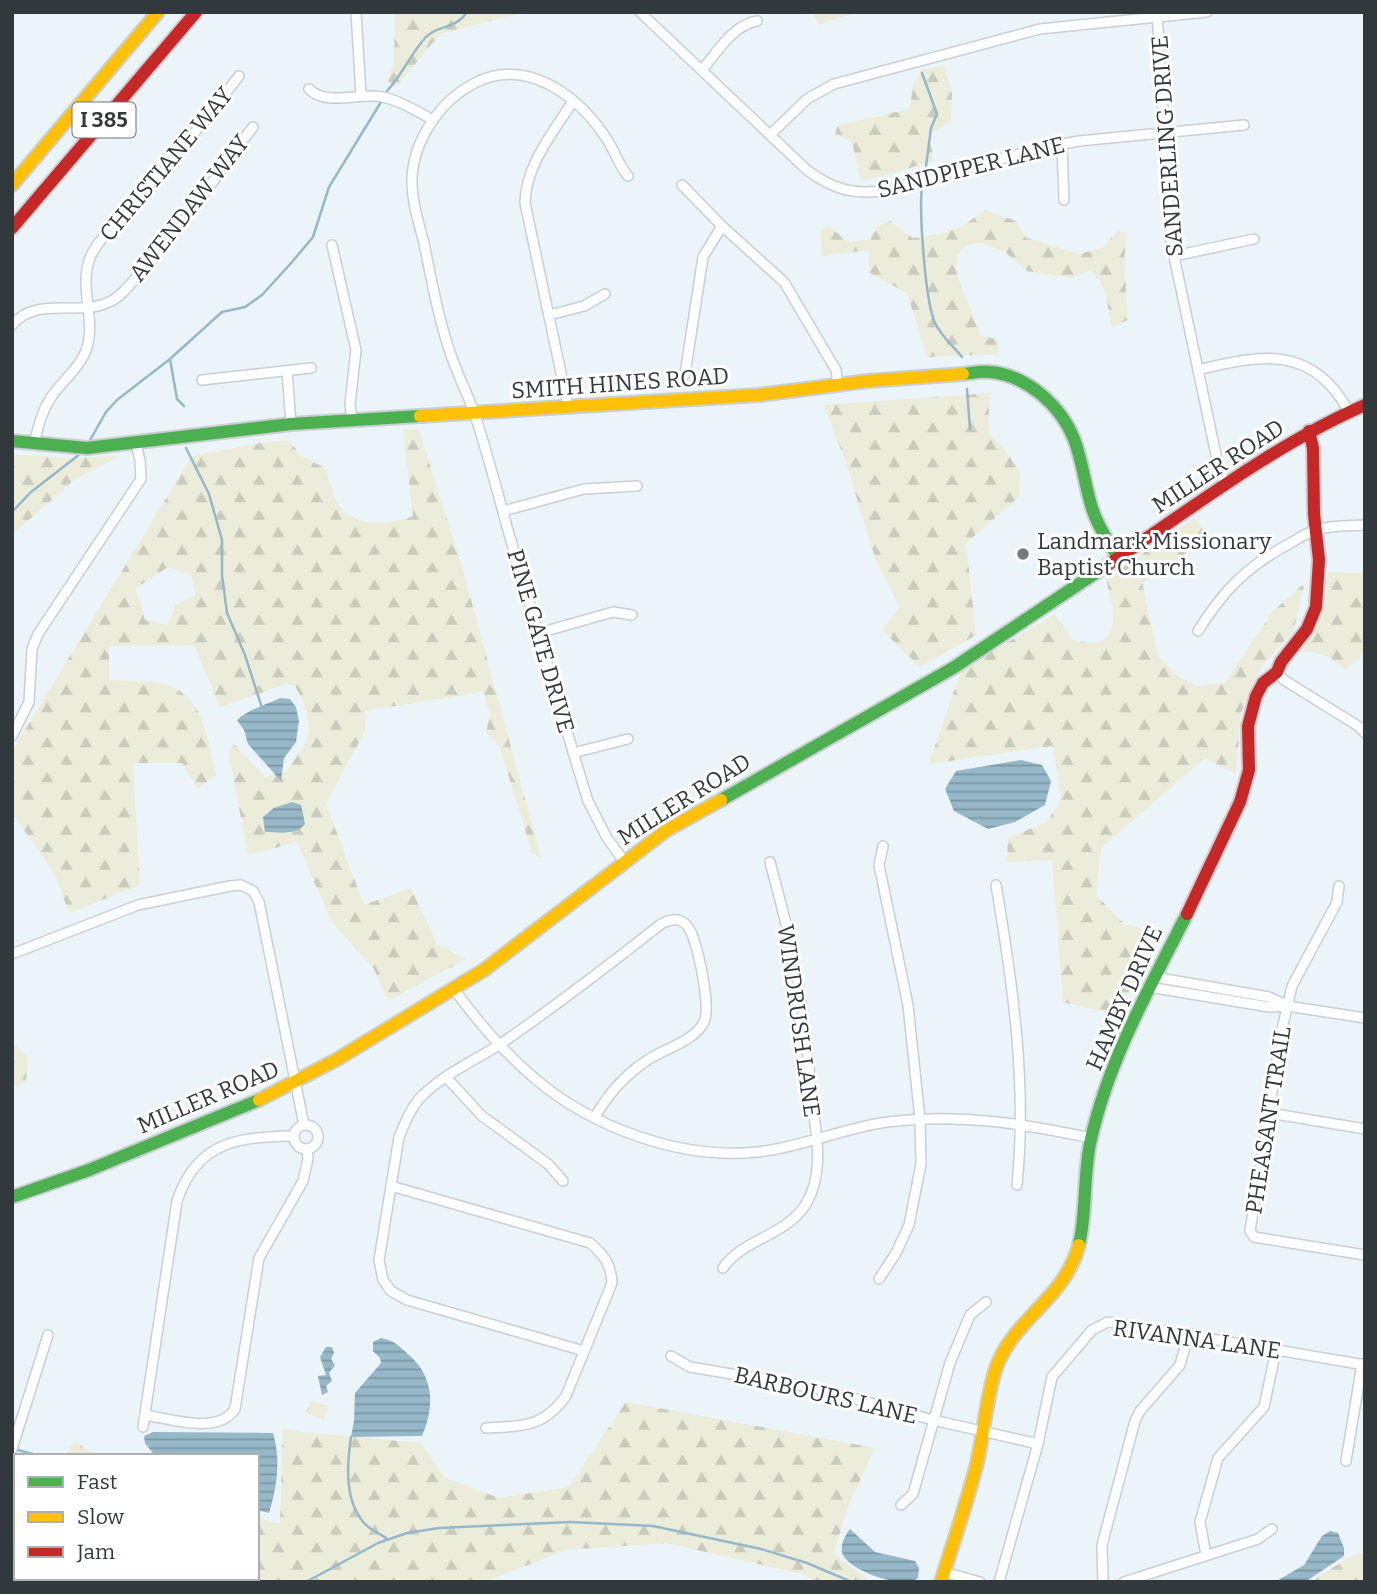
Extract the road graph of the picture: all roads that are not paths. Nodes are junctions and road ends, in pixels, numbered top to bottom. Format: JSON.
{"nodes":[{"id":1,"x":158,"y":12,"type":"edge"},
{"id":2,"x":196,"y":12,"type":"edge"},
{"id":3,"x":356,"y":12,"type":"edge"},
{"id":4,"x":640,"y":12,"type":"edge"},
{"id":5,"x":1208,"y":12,"type":"edge"},
{"id":6,"x":1157,"y":15,"type":"edge"},
{"id":7,"x":757,"y":20,"type":"dead end"},
{"id":8,"x":702,"y":70,"type":"junction"},
{"id":9,"x":239,"y":76,"type":"dead end"},
{"id":10,"x":309,"y":89,"type":"dead end"},
{"id":11,"x":361,"y":95,"type":"junction"},
{"id":12,"x":573,"y":101,"type":"junction"},
{"id":13,"x":433,"y":120,"type":"junction"},
{"id":14,"x":1244,"y":125,"type":"dead end"},
{"id":15,"x":253,"y":127,"type":"dead end"},
{"id":16,"x":1164,"y":134,"type":"junction"},
{"id":17,"x":770,"y":135,"type":"junction"},
{"id":18,"x":1062,"y":145,"type":"junction"},
{"id":19,"x":628,"y":176,"type":"dead end"},
{"id":20,"x":12,"y":185,"type":"edge"},
{"id":21,"x":682,"y":185,"type":"dead end"},
{"id":22,"x":1065,"y":200,"type":"dead end"},
{"id":23,"x":722,"y":226,"type":"junction"},
{"id":24,"x":12,"y":228,"type":"edge"},
{"id":25,"x":1254,"y":239,"type":"dead end"},
{"id":26,"x":332,"y":245,"type":"dead end"},
{"id":27,"x":1174,"y":257,"type":"junction"},
{"id":28,"x":605,"y":294,"type":"dead end"},
{"id":29,"x":88,"y":307,"type":"junction"},
{"id":30,"x":549,"y":316,"type":"junction"},
{"id":31,"x":12,"y":325,"type":"edge"},
{"id":32,"x":311,"y":368,"type":"dead end"},
{"id":33,"x":287,"y":370,"type":"junction"},
{"id":34,"x":1198,"y":370,"type":"junction"},
{"id":35,"x":685,"y":374,"type":"dead end"},
{"id":36,"x":202,"y":380,"type":"dead end"},
{"id":37,"x":838,"y":385,"type":"junction"},
{"id":38,"x":1365,"y":405,"type":"edge"},
{"id":39,"x":568,"y":406,"type":"junction"},
{"id":40,"x":1349,"y":412,"type":"junction"},
{"id":41,"x":474,"y":414,"type":"junction"},
{"id":42,"x":352,"y":420,"type":"junction"},
{"id":43,"x":290,"y":424,"type":"junction"},
{"id":44,"x":1309,"y":431,"type":"junction"},
{"id":45,"x":12,"y":441,"type":"edge"},
{"id":46,"x":34,"y":444,"type":"junction"},
{"id":47,"x":136,"y":444,"type":"junction"},
{"id":48,"x":1226,"y":484,"type":"junction"},
{"id":49,"x":637,"y":486,"type":"dead end"},
{"id":50,"x":503,"y":511,"type":"junction"},
{"id":51,"x":1365,"y":525,"type":"edge"},
{"id":52,"x":1315,"y":530,"type":"junction"},
{"id":53,"x":1119,"y":558,"type":"junction"},
{"id":54,"x":632,"y":615,"type":"dead end"},
{"id":55,"x":1198,"y":631,"type":"dead end"},
{"id":56,"x":539,"y":633,"type":"junction"},
{"id":57,"x":1276,"y":672,"type":"junction"},
{"id":58,"x":1362,"y":725,"type":"edge"},
{"id":59,"x":12,"y":736,"type":"edge"},
{"id":60,"x":628,"y":739,"type":"dead end"},
{"id":61,"x":573,"y":753,"type":"junction"},
{"id":62,"x":883,"y":846,"type":"dead end"},
{"id":63,"x":624,"y":861,"type":"junction"},
{"id":64,"x":770,"y":862,"type":"dead end"},
{"id":65,"x":996,"y":885,"type":"dead end"},
{"id":66,"x":1339,"y":886,"type":"dead end"},
{"id":67,"x":12,"y":954,"type":"edge"},
{"id":68,"x":1151,"y":982,"type":"junction"},
{"id":69,"x":454,"y":989,"type":"junction"},
{"id":70,"x":1287,"y":1006,"type":"junction"},
{"id":71,"x":1365,"y":1018,"type":"edge"},
{"id":72,"x":499,"y":1045,"type":"junction"},
{"id":73,"x":446,"y":1077,"type":"junction"},
{"id":74,"x":295,"y":1083,"type":"junction"},
{"id":75,"x":1269,"y":1113,"type":"junction"},
{"id":76,"x":595,"y":1117,"type":"junction"},
{"id":77,"x":920,"y":1119,"type":"junction"},
{"id":78,"x":304,"y":1125,"type":"junction"},
{"id":79,"x":1021,"y":1125,"type":"junction"},
{"id":80,"x":1365,"y":1129,"type":"edge"},
{"id":81,"x":294,"y":1136,"type":"junction"},
{"id":82,"x":1091,"y":1138,"type":"junction"},
{"id":83,"x":816,"y":1140,"type":"junction"},
{"id":84,"x":307,"y":1149,"type":"junction"},
{"id":85,"x":563,"y":1181,"type":"dead end"},
{"id":86,"x":1017,"y":1185,"type":"dead end"},
{"id":87,"x":391,"y":1186,"type":"junction"},
{"id":88,"x":12,"y":1197,"type":"edge"},
{"id":89,"x":1365,"y":1255,"type":"edge"},
{"id":90,"x":723,"y":1268,"type":"dead end"},
{"id":91,"x":879,"y":1279,"type":"dead end"},
{"id":92,"x":986,"y":1302,"type":"dead end"},
{"id":93,"x":1189,"y":1333,"type":"junction"},
{"id":94,"x":48,"y":1335,"type":"dead end"},
{"id":95,"x":1276,"y":1350,"type":"junction"},
{"id":96,"x":584,"y":1351,"type":"junction"},
{"id":97,"x":671,"y":1356,"type":"dead end"},
{"id":98,"x":1364,"y":1364,"type":"edge"},
{"id":99,"x":145,"y":1415,"type":"junction"},
{"id":100,"x":933,"y":1420,"type":"junction"},
{"id":101,"x":143,"y":1427,"type":"dead end"},
{"id":102,"x":486,"y":1428,"type":"dead end"},
{"id":103,"x":983,"y":1432,"type":"junction"},
{"id":104,"x":1038,"y":1444,"type":"junction"},
{"id":105,"x":12,"y":1449,"type":"edge"},
{"id":106,"x":1346,"y":1461,"type":"dead end"},
{"id":107,"x":901,"y":1505,"type":"dead end"},
{"id":108,"x":1272,"y":1529,"type":"dead end"},
{"id":109,"x":1206,"y":1555,"type":"junction"},
{"id":110,"x":943,"y":1577,"type":"edge"},
{"id":111,"x":980,"y":1582,"type":"edge"},
{"id":112,"x":999,"y":1582,"type":"edge"},
{"id":113,"x":1103,"y":1582,"type":"edge"},
{"id":114,"x":1124,"y":1582,"type":"edge"}],
"edges":[{"from":1,"to":20,"type":"main road","number":"I 385"},
{"from":2,"to":24,"type":"main road","number":"I 385"},
{"from":3,"to":11,"type":"street"},
{"from":4,"to":8,"type":"street","name":"SANDPIPER LANE"},
{"from":5,"to":6,"type":"street"},
{"from":6,"to":16,"type":"street","name":"SANDERLING DRIVE"},
{"from":6,"to":17,"type":"street"},
{"from":7,"to":8,"type":"street"},
{"from":8,"to":17,"type":"street","name":"SANDPIPER LANE"},
{"from":9,"to":29,"type":"street","name":"CHRISTIANE WAY"},
{"from":10,"to":11,"type":"street"},
{"from":11,"to":13,"type":"street"},
{"from":12,"to":13,"type":"street","name":"PINE GATE DRIVE"},
{"from":12,"to":19,"type":"street","name":"PINE GATE DRIVE"},
{"from":12,"to":30,"type":"street"},
{"from":13,"to":41,"type":"street","name":"PINE GATE DRIVE"},
{"from":14,"to":16,"type":"street","name":"SANDPIPER LANE"},
{"from":15,"to":29,"type":"street","name":"AWENDAW WAY"},
{"from":16,"to":18,"type":"street","name":"SANDPIPER LANE"},
{"from":16,"to":27,"type":"street","name":"SANDERLING DRIVE"},
{"from":17,"to":18,"type":"street","name":"SANDPIPER LANE"},
{"from":18,"to":22,"type":"street"},
{"from":21,"to":23,"type":"street"},
{"from":23,"to":35,"type":"street"},
{"from":23,"to":37,"type":"street"},
{"from":25,"to":27,"type":"street"},
{"from":26,"to":42,"type":"street"},
{"from":27,"to":34,"type":"street","name":"SANDERLING DRIVE"},
{"from":28,"to":30,"type":"street"},
{"from":29,"to":31,"type":"street"},
{"from":29,"to":46,"type":"street","name":"CHRISTIANE WAY"},
{"from":30,"to":39,"type":"street"},
{"from":32,"to":33,"type":"street"},
{"from":33,"to":36,"type":"street"},
{"from":33,"to":43,"type":"street"},
{"from":34,"to":40,"type":"street"},
{"from":34,"to":48,"type":"street","name":"SANDERLING DRIVE"},
{"from":37,"to":39,"type":"main road","name":"SMITH HINES ROAD"},
{"from":37,"to":53,"type":"main road","name":"SMITH HINES ROAD"},
{"from":38,"to":40,"type":"main road","name":"MILLER ROAD"},
{"from":39,"to":41,"type":"main road","name":"SMITH HINES ROAD"},
{"from":40,"to":44,"type":"main road","name":"MILLER ROAD"},
{"from":41,"to":42,"type":"main road","name":"SMITH HINES ROAD"},
{"from":41,"to":50,"type":"street","name":"PINE GATE DRIVE"},
{"from":42,"to":43,"type":"main road","name":"SMITH HINES ROAD"},
{"from":43,"to":47,"type":"main road","name":"SMITH HINES ROAD"},
{"from":44,"to":48,"type":"main road","name":"MILLER ROAD"},
{"from":44,"to":52,"type":"main road","name":"HAMBY DRIVE"},
{"from":45,"to":46,"type":"main road","name":"SMITH HINES ROAD"},
{"from":46,"to":47,"type":"main road","name":"SMITH HINES ROAD"},
{"from":47,"to":59,"type":"street"},
{"from":48,"to":53,"type":"main road","name":"MILLER ROAD"},
{"from":49,"to":50,"type":"street"},
{"from":50,"to":56,"type":"street","name":"PINE GATE DRIVE"},
{"from":51,"to":52,"type":"street"},
{"from":52,"to":55,"type":"street"},
{"from":52,"to":57,"type":"main road","name":"HAMBY DRIVE"},
{"from":53,"to":63,"type":"main road","name":"MILLER ROAD"},
{"from":54,"to":56,"type":"street"},
{"from":56,"to":61,"type":"street","name":"PINE GATE DRIVE"},
{"from":57,"to":58,"type":"street"},
{"from":57,"to":68,"type":"main road","name":"HAMBY DRIVE"},
{"from":60,"to":61,"type":"street"},
{"from":61,"to":63,"type":"street","name":"PINE GATE DRIVE"},
{"from":62,"to":77,"type":"street"},
{"from":63,"to":69,"type":"main road","name":"MILLER ROAD"},
{"from":64,"to":83,"type":"street","name":"WINDRUSH LANE"},
{"from":65,"to":79,"type":"street"},
{"from":66,"to":70,"type":"street","name":"PHEASANT TRAIL"},
{"from":67,"to":74,"type":"street"},
{"from":68,"to":70,"type":"street"},
{"from":68,"to":82,"type":"main road","name":"HAMBY DRIVE"},
{"from":69,"to":72,"type":"street"},
{"from":69,"to":74,"type":"main road","name":"MILLER ROAD"},
{"from":70,"to":71,"type":"street"},
{"from":70,"to":75,"type":"street","name":"PHEASANT TRAIL"},
{"from":72,"to":73,"type":"street"},
{"from":72,"to":76,"type":"street"},
{"from":72,"to":76,"type":"street"},
{"from":73,"to":85,"type":"street"},
{"from":73,"to":87,"type":"street"},
{"from":74,"to":78,"type":"street"},
{"from":74,"to":88,"type":"main road","name":"MILLER ROAD"},
{"from":75,"to":80,"type":"street"},
{"from":75,"to":89,"type":"street","name":"PHEASANT TRAIL"},
{"from":76,"to":83,"type":"street"},
{"from":77,"to":79,"type":"street"},
{"from":77,"to":83,"type":"street"},
{"from":77,"to":91,"type":"street"},
{"from":78,"to":81,"type":"street"},
{"from":78,"to":84,"type":"street"},
{"from":79,"to":82,"type":"street"},
{"from":79,"to":86,"type":"street"},
{"from":81,"to":84,"type":"street"},
{"from":81,"to":99,"type":"street"},
{"from":82,"to":103,"type":"main road","name":"HAMBY DRIVE"},
{"from":83,"to":90,"type":"street","name":"WINDRUSH LANE"},
{"from":84,"to":99,"type":"street"},
{"from":87,"to":96,"type":"street"},
{"from":87,"to":96,"type":"street"},
{"from":92,"to":100,"type":"street"},
{"from":93,"to":95,"type":"street","name":"RIVANNA LANE"},
{"from":93,"to":104,"type":"street","name":"RIVANNA LANE"},
{"from":93,"to":113,"type":"street"},
{"from":94,"to":105,"type":"street"},
{"from":95,"to":98,"type":"street","name":"RIVANNA LANE"},
{"from":95,"to":109,"type":"street"},
{"from":96,"to":102,"type":"street"},
{"from":97,"to":100,"type":"street","name":"BARBOURS LANE"},
{"from":98,"to":106,"type":"street"},
{"from":99,"to":101,"type":"street"},
{"from":100,"to":103,"type":"street","name":"BARBOURS LANE"},
{"from":100,"to":107,"type":"street"},
{"from":103,"to":104,"type":"street","name":"BARBOURS LANE"},
{"from":103,"to":110,"type":"main road","name":"HAMBY DRIVE"},
{"from":104,"to":112,"type":"street","name":"RIVANNA LANE"},
{"from":108,"to":109,"type":"street"},
{"from":109,"to":114,"type":"street"},
{"from":110,"to":111,"type":"street"}]}
